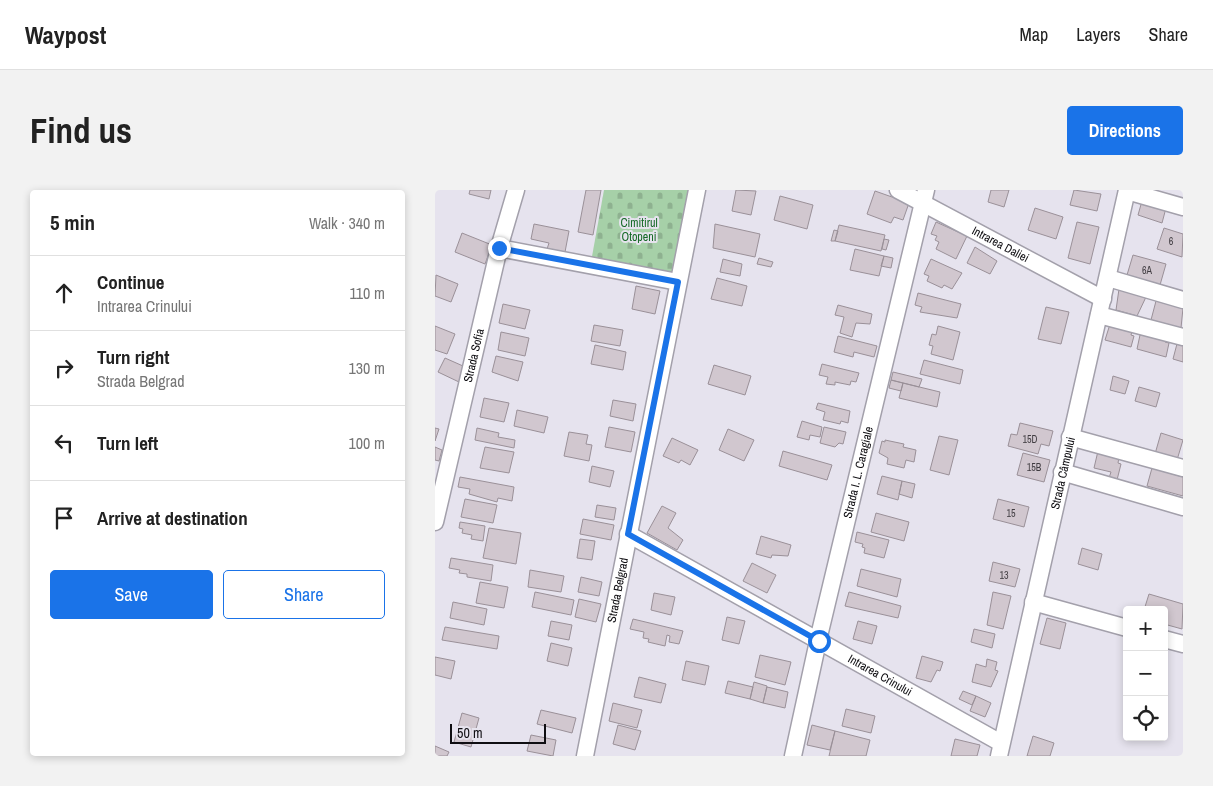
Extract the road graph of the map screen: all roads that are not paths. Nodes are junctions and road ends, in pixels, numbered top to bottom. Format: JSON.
{"nodes":[{"id":1,"x":516,"y":190,"type":"edge"},
{"id":2,"x":697,"y":190,"type":"edge"},
{"id":3,"x":898,"y":190,"type":"edge"},
{"id":4,"x":1127,"y":191,"type":"edge"},
{"id":5,"x":925,"y":196,"type":"edge"},
{"id":6,"x":1183,"y":207,"type":"edge"},
{"id":7,"x":499,"y":248,"type":"junction"},
{"id":8,"x":1108,"y":278,"type":"junction"},
{"id":9,"x":678,"y":282,"type":"junction"},
{"id":10,"x":1183,"y":300,"type":"edge"},
{"id":11,"x":1101,"y":307,"type":"junction"},
{"id":12,"x":1183,"y":337,"type":"edge"},
{"id":13,"x":1070,"y":436,"type":"junction"},
{"id":14,"x":1183,"y":468,"type":"edge"},
{"id":15,"x":1062,"y":472,"type":"junction"},
{"id":16,"x":1183,"y":507,"type":"edge"},
{"id":17,"x":435,"y":522,"type":"edge"},
{"id":18,"x":628,"y":534,"type":"junction"},
{"id":19,"x":1033,"y":602,"type":"junction"},
{"id":20,"x":1123,"y":627,"type":"edge"},
{"id":21,"x":1168,"y":640,"type":"edge"},
{"id":22,"x":819,"y":641,"type":"junction"},
{"id":23,"x":1183,"y":644,"type":"edge"},
{"id":24,"x":1000,"y":749,"type":"edge"},
{"id":25,"x":585,"y":756,"type":"edge"},
{"id":26,"x":793,"y":756,"type":"edge"}],
"edges":[{"from":1,"to":7,"type":"street","name":"Strada Sofia"},
{"from":2,"to":9,"type":"street","name":"Strada Belgrad"},
{"from":3,"to":5,"type":"street","name":"Intrarea Daliei"},
{"from":4,"to":6,"type":"street"},
{"from":4,"to":8,"type":"street","name":"Strada Câmpului"},
{"from":5,"to":11,"type":"street","name":"Intrarea Daliei"},
{"from":5,"to":22,"type":"street","name":"Strada I. L. Caragiale"},
{"from":7,"to":9,"type":"street"},
{"from":7,"to":17,"type":"street","name":"Strada Sofia"},
{"from":8,"to":10,"type":"street"},
{"from":8,"to":11,"type":"street","name":"Strada Câmpului"},
{"from":9,"to":18,"type":"street","name":"Strada Belgrad"},
{"from":11,"to":12,"type":"street","name":"Intrarea Daliei"},
{"from":11,"to":13,"type":"street","name":"Strada Câmpului"},
{"from":13,"to":14,"type":"street"},
{"from":13,"to":15,"type":"street","name":"Strada Câmpului"},
{"from":15,"to":16,"type":"street"},
{"from":15,"to":19,"type":"street","name":"Strada Câmpului"},
{"from":18,"to":22,"type":"street","name":"Intrarea Crinului"},
{"from":18,"to":25,"type":"street","name":"Strada Belgrad"},
{"from":19,"to":20,"type":"street"},
{"from":19,"to":24,"type":"street","name":"Strada Câmpului"},
{"from":21,"to":23,"type":"street"},
{"from":22,"to":24,"type":"street","name":"Intrarea Crinului"},
{"from":22,"to":26,"type":"street","name":"Strada I. L. Caragiale"}]}
